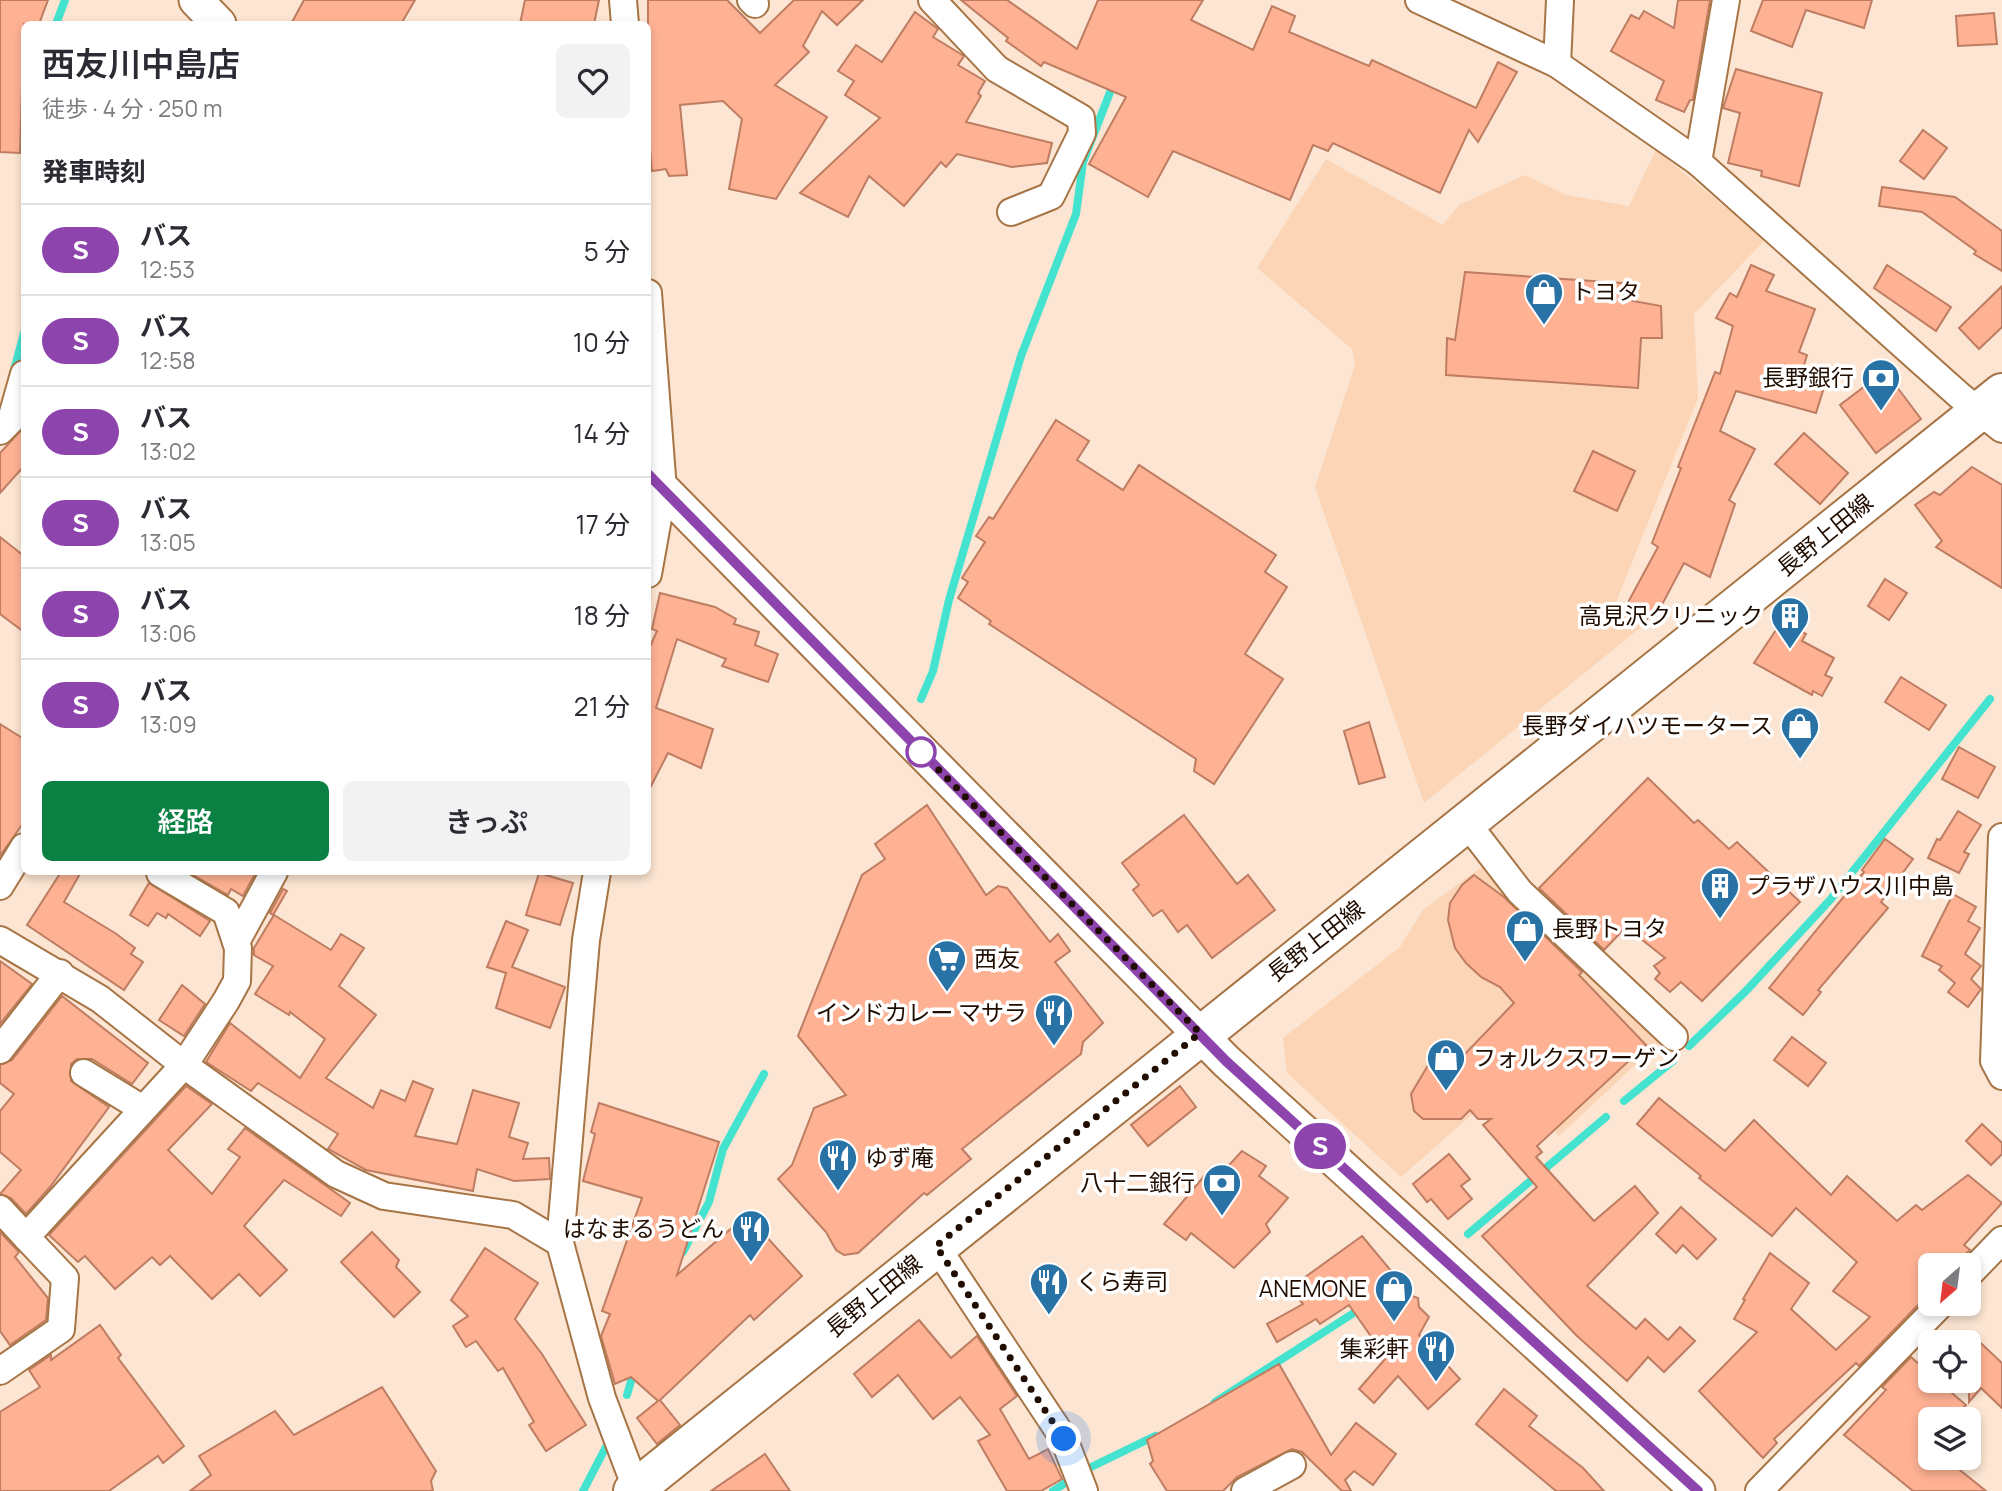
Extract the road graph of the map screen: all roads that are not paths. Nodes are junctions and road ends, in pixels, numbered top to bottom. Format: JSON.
{"nodes":[{"id":1,"x":623,"y":0,"type":"edge"},
{"id":2,"x":932,"y":0,"type":"edge"},
{"id":3,"x":1419,"y":0,"type":"edge"},
{"id":4,"x":1560,"y":0,"type":"edge"},
{"id":5,"x":1727,"y":0,"type":"edge"},
{"id":6,"x":625,"y":21,"type":"edge"},
{"id":7,"x":1558,"y":64,"type":"junction"},
{"id":8,"x":1698,"y":162,"type":"junction"},
{"id":9,"x":1012,"y":212,"type":"dead end"},
{"id":10,"x":651,"y":374,"type":"edge"},
{"id":11,"x":21,"y":387,"type":"edge"},
{"id":12,"x":1994,"y":412,"type":"edge"},
{"id":13,"x":12,"y":426,"type":"edge"},
{"id":14,"x":655,"y":482,"type":"edge"},
{"id":15,"x":651,"y":527,"type":"edge"},
{"id":16,"x":1466,"y":822,"type":"junction"},
{"id":17,"x":2002,"y":837,"type":"edge"},
{"id":18,"x":21,"y":852,"type":"edge"},
{"id":19,"x":163,"y":875,"type":"edge"},
{"id":20,"x":272,"y":875,"type":"edge"},
{"id":21,"x":597,"y":875,"type":"edge"},
{"id":22,"x":0,"y":886,"type":"edge"},
{"id":23,"x":0,"y":940,"type":"edge"},
{"id":24,"x":236,"y":942,"type":"junction"},
{"id":25,"x":60,"y":973,"type":"junction"},
{"id":26,"x":1200,"y":1033,"type":"junction"},
{"id":27,"x":1674,"y":1037,"type":"dead end"},
{"id":28,"x":0,"y":1050,"type":"edge"},
{"id":29,"x":184,"y":1065,"type":"junction"},
{"id":30,"x":84,"y":1073,"type":"dead end"},
{"id":31,"x":2002,"y":1076,"type":"edge"},
{"id":32,"x":143,"y":1109,"type":"junction"},
{"id":33,"x":0,"y":1209,"type":"edge"},
{"id":34,"x":26,"y":1237,"type":"junction"},
{"id":35,"x":2002,"y":1240,"type":"edge"},
{"id":36,"x":560,"y":1243,"type":"junction"},
{"id":37,"x":936,"y":1246,"type":"junction"},
{"id":38,"x":1981,"y":1262,"type":"edge"},
{"id":39,"x":1929,"y":1316,"type":"edge"},
{"id":40,"x":0,"y":1371,"type":"edge"},
{"id":41,"x":1292,"y":1465,"type":"dead end"},
{"id":42,"x":634,"y":1489,"type":"edge"},
{"id":43,"x":1084,"y":1491,"type":"edge"},
{"id":44,"x":1245,"y":1491,"type":"edge"},
{"id":45,"x":1698,"y":1491,"type":"edge"},
{"id":46,"x":1759,"y":1491,"type":"edge"}],
"edges":[{"from":1,"to":6,"type":"street"},
{"from":2,"to":9,"type":"street"},
{"from":3,"to":7,"type":"street"},
{"from":4,"to":7,"type":"street"},
{"from":5,"to":8,"type":"street"},
{"from":7,"to":8,"type":"street"},
{"from":8,"to":12,"type":"street"},
{"from":10,"to":14,"type":"street"},
{"from":11,"to":13,"type":"street"},
{"from":12,"to":16,"type":"main road","name":"長野上田線"},
{"from":14,"to":15,"type":"street"},
{"from":14,"to":26,"type":"street"},
{"from":16,"to":26,"type":"main road","name":"長野上田線"},
{"from":16,"to":27,"type":"street"},
{"from":17,"to":31,"type":"street"},
{"from":18,"to":22,"type":"street"},
{"from":19,"to":24,"type":"street"},
{"from":20,"to":24,"type":"street"},
{"from":21,"to":36,"type":"street"},
{"from":23,"to":25,"type":"street"},
{"from":24,"to":29,"type":"street"},
{"from":25,"to":28,"type":"street"},
{"from":25,"to":29,"type":"street"},
{"from":26,"to":37,"type":"main road","name":"長野上田線"},
{"from":26,"to":45,"type":"street"},
{"from":29,"to":32,"type":"street"},
{"from":29,"to":36,"type":"street"},
{"from":30,"to":32,"type":"street"},
{"from":32,"to":34,"type":"street"},
{"from":33,"to":34,"type":"street"},
{"from":34,"to":40,"type":"street"},
{"from":35,"to":38,"type":"street"},
{"from":36,"to":42,"type":"street"},
{"from":37,"to":42,"type":"main road","name":"長野上田線"},
{"from":37,"to":43,"type":"street"},
{"from":39,"to":46,"type":"street"},
{"from":41,"to":44,"type":"street"}]}
